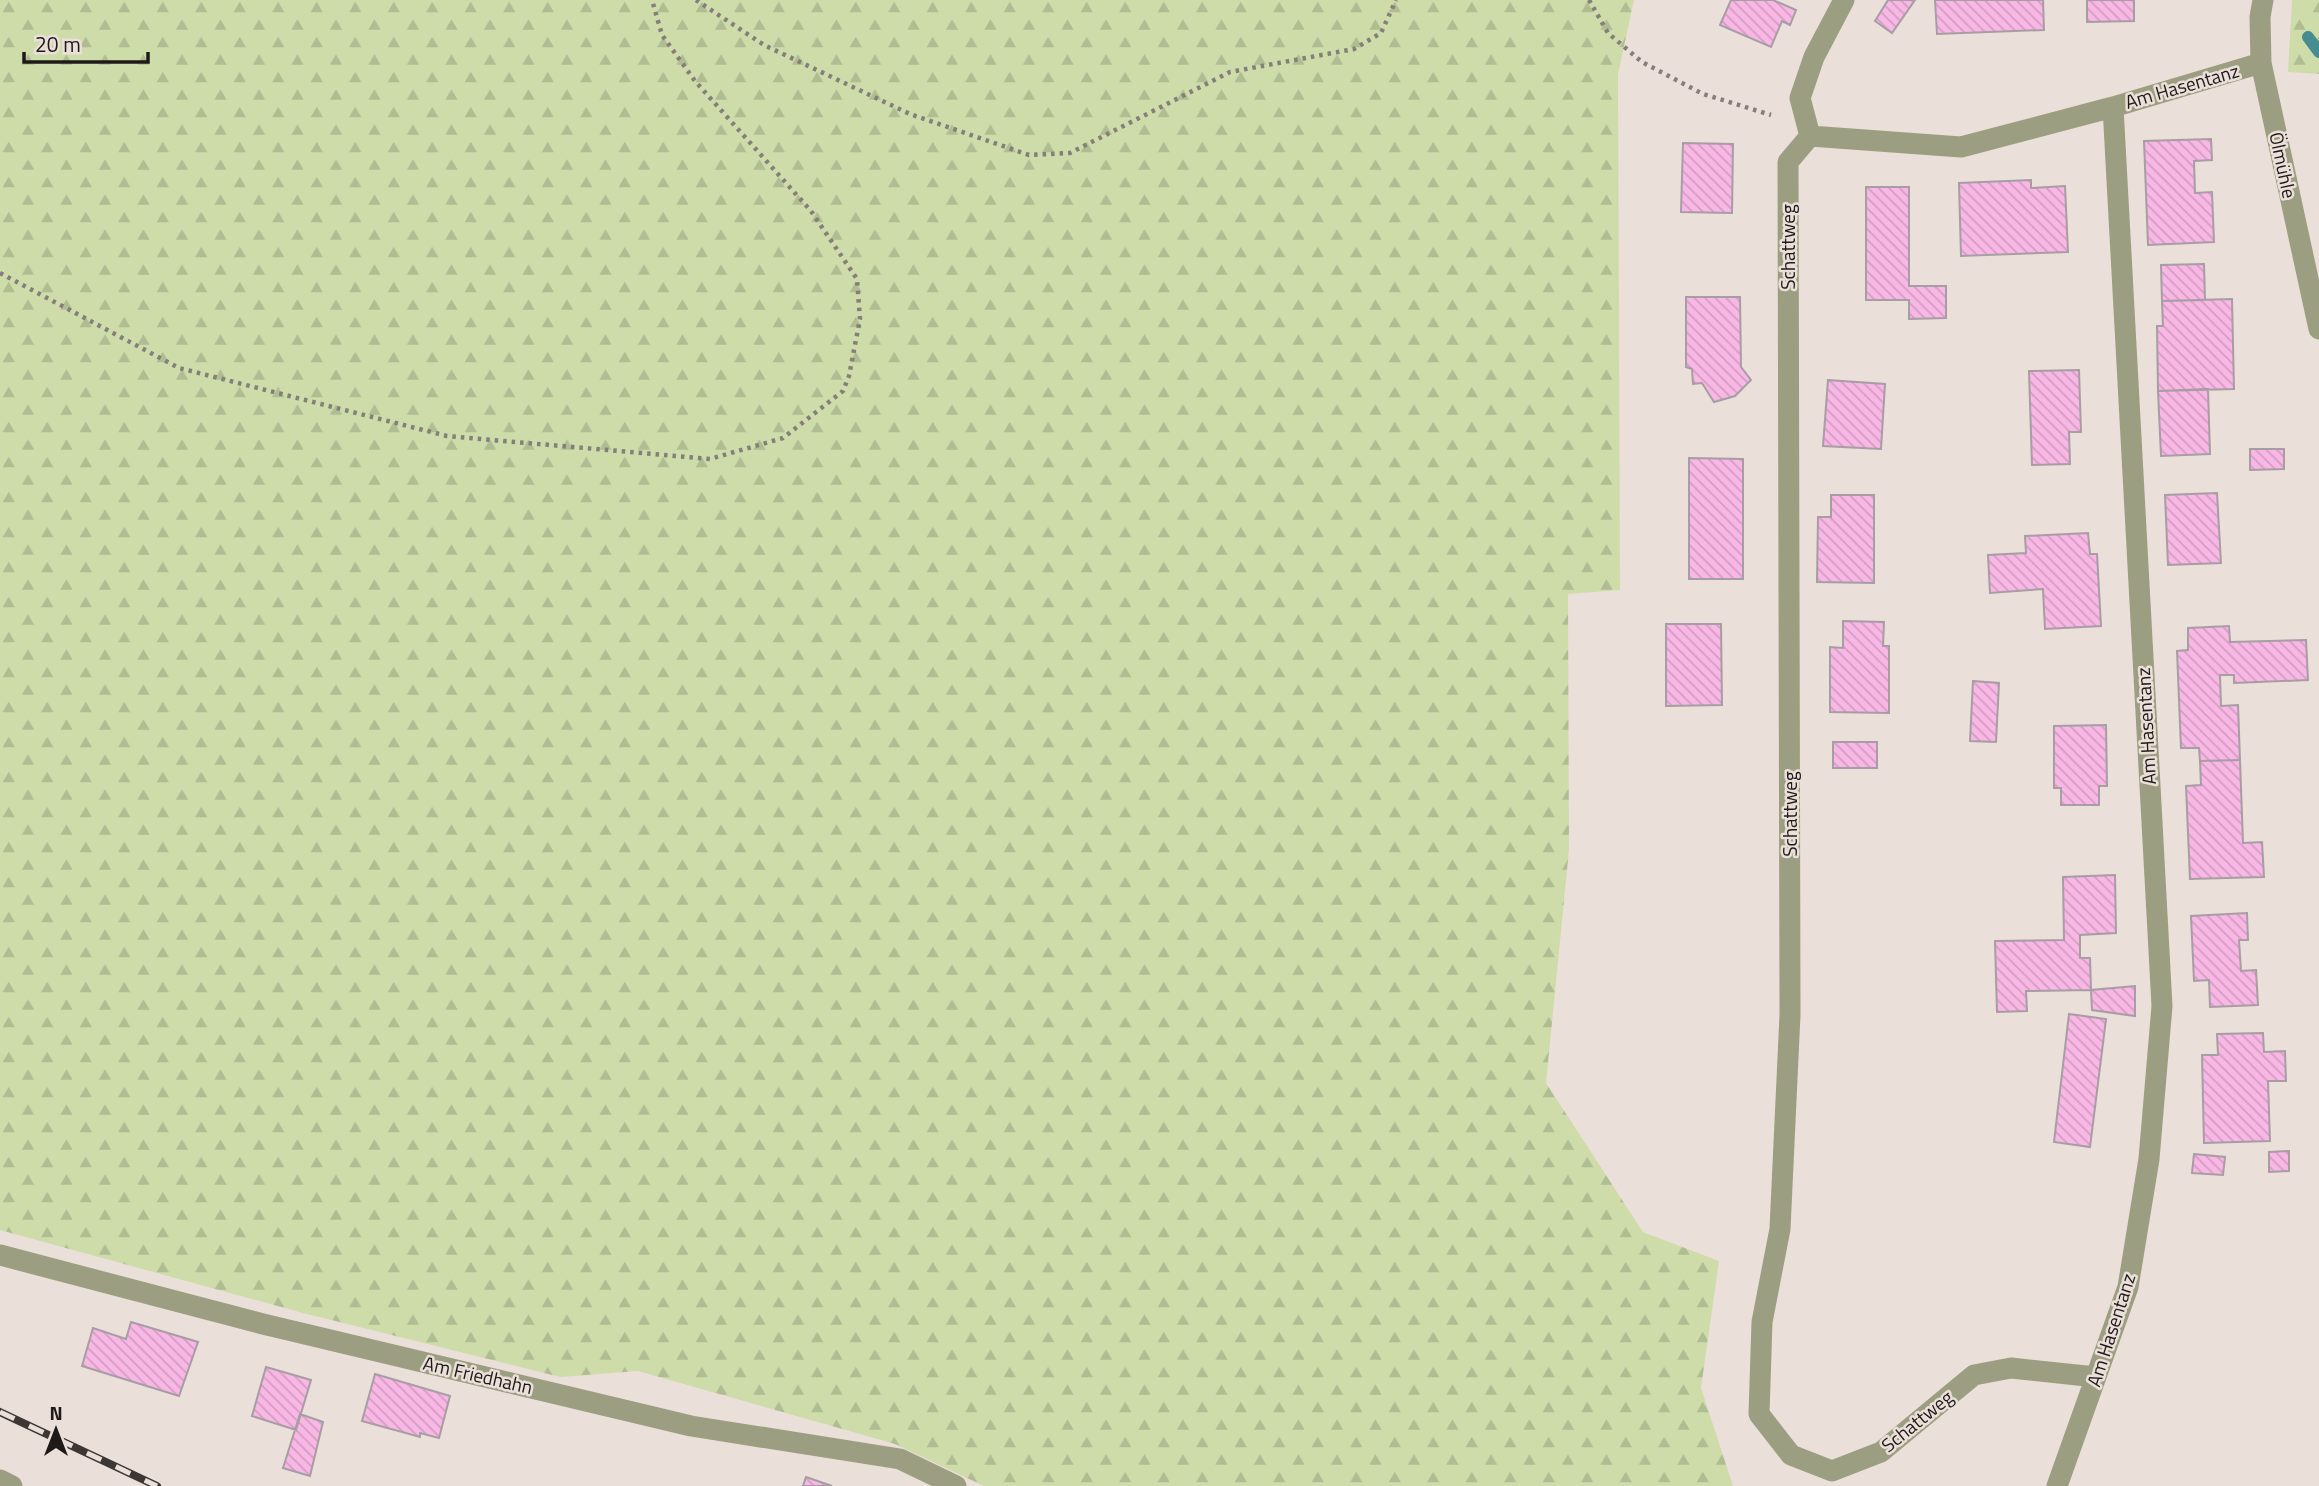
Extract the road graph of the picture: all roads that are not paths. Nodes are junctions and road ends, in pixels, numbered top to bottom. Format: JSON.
{"nodes":[{"id":1,"x":1844,"y":0,"type":"edge"},
{"id":2,"x":2263,"y":0,"type":"edge"},
{"id":3,"x":2261,"y":63,"type":"junction"},
{"id":4,"x":2113,"y":107,"type":"junction"},
{"id":5,"x":1810,"y":136,"type":"junction"},
{"id":6,"x":2319,"y":329,"type":"edge"},
{"id":7,"x":0,"y":1255,"type":"edge"},
{"id":8,"x":2096,"y":1377,"type":"junction"},
{"id":9,"x":0,"y":1480,"type":"edge"},
{"id":10,"x":12,"y":1486,"type":"edge"},
{"id":11,"x":956,"y":1486,"type":"edge"},
{"id":12,"x":2057,"y":1486,"type":"edge"}],
"edges":[{"from":1,"to":5,"type":"street"},
{"from":2,"to":3,"type":"street","name":"Ölmühle"},
{"from":3,"to":4,"type":"street","name":"Am Hasentanz"},
{"from":3,"to":6,"type":"street","name":"Ölmühle"},
{"from":4,"to":5,"type":"street"},
{"from":4,"to":8,"type":"street","name":"Am Hasentanz"},
{"from":5,"to":8,"type":"street","name":"Schattweg"},
{"from":7,"to":11,"type":"street","name":"Am Friedhahn"},
{"from":8,"to":12,"type":"street","name":"Am Hasentanz"},
{"from":9,"to":10,"type":"street"}]}
